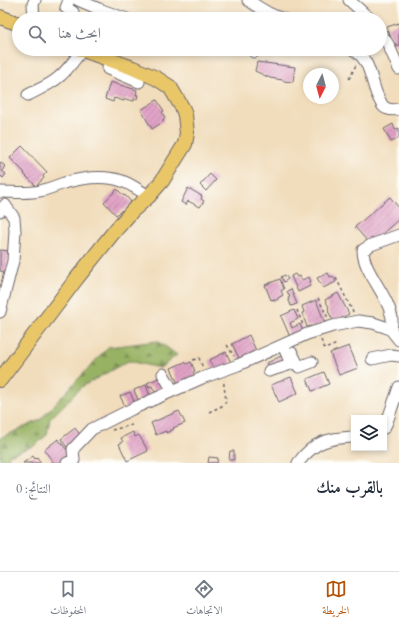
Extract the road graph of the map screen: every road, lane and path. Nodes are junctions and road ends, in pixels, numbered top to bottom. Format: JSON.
{"nodes":[{"id":1,"x":35,"y":0,"type":"edge"},
{"id":2,"x":69,"y":0,"type":"edge"},
{"id":3,"x":78,"y":0,"type":"edge"},
{"id":4,"x":248,"y":0,"type":"edge"},
{"id":5,"x":349,"y":0,"type":"edge"},
{"id":6,"x":34,"y":12,"type":"edge"},
{"id":7,"x":73,"y":12,"type":"dead end"},
{"id":8,"x":102,"y":12,"type":"edge"},
{"id":9,"x":266,"y":12,"type":"edge"},
{"id":10,"x":362,"y":12,"type":"edge"},
{"id":11,"x":0,"y":17,"type":"edge"},
{"id":12,"x":12,"y":21,"type":"edge"},
{"id":13,"x":387,"y":42,"type":"edge"},
{"id":14,"x":76,"y":56,"type":"edge"},
{"id":15,"x":99,"y":56,"type":"edge"},
{"id":16,"x":357,"y":56,"type":"edge"},
{"id":17,"x":361,"y":56,"type":"edge"},
{"id":18,"x":109,"y":60,"type":"junction"},
{"id":19,"x":399,"y":69,"type":"edge"},
{"id":20,"x":349,"y":79,"type":"dead end"},
{"id":21,"x":139,"y":82,"type":"dead end"},
{"id":22,"x":28,"y":94,"type":"dead end"},
{"id":23,"x":399,"y":109,"type":"edge"},
{"id":24,"x":0,"y":192,"type":"edge"},
{"id":25,"x":149,"y":196,"type":"junction"},
{"id":26,"x":2,"y":204,"type":"edge"},
{"id":27,"x":399,"y":235,"type":"edge"},
{"id":28,"x":336,"y":278,"type":"dead end"},
{"id":29,"x":318,"y":298,"type":"dead end"},
{"id":30,"x":297,"y":310,"type":"dead end"},
{"id":31,"x":0,"y":312,"type":"edge"},
{"id":32,"x":358,"y":321,"type":"junction"},
{"id":33,"x":333,"y":326,"type":"junction"},
{"id":34,"x":392,"y":330,"type":"junction"},
{"id":35,"x":312,"y":333,"type":"junction"},
{"id":36,"x":399,"y":340,"type":"edge"},
{"id":37,"x":285,"y":344,"type":"junction"},
{"id":38,"x":337,"y":344,"type":"dead end"},
{"id":39,"x":227,"y":345,"type":"dead end"},
{"id":40,"x":399,"y":356,"type":"edge"},
{"id":41,"x":372,"y":359,"type":"dead end"},
{"id":42,"x":193,"y":360,"type":"dead end"},
{"id":43,"x":312,"y":362,"type":"dead end"},
{"id":44,"x":238,"y":365,"type":"junction"},
{"id":45,"x":225,"y":370,"type":"junction"},
{"id":46,"x":269,"y":371,"type":"dead end"},
{"id":47,"x":164,"y":374,"type":"dead end"},
{"id":48,"x":208,"y":376,"type":"junction"},
{"id":49,"x":0,"y":380,"type":"edge"},
{"id":50,"x":399,"y":387,"type":"edge"},
{"id":51,"x":173,"y":391,"type":"junction"},
{"id":52,"x":209,"y":412,"type":"dead end"},
{"id":53,"x":387,"y":420,"type":"edge"},
{"id":54,"x":351,"y":437,"type":"edge"},
{"id":55,"x":67,"y":463,"type":"edge"},
{"id":56,"x":298,"y":463,"type":"edge"}],
"edges":[{"from":1,"to":6,"type":"street"},
{"from":2,"to":7,"type":"street"},
{"from":3,"to":8,"type":"street"},
{"from":4,"to":9,"type":"street"},
{"from":5,"to":10,"type":"street"},
{"from":11,"to":12,"type":"main road"},
{"from":13,"to":19,"type":"street"},
{"from":14,"to":22,"type":"street"},
{"from":15,"to":18,"type":"main road"},
{"from":16,"to":20,"type":"path"},
{"from":17,"to":23,"type":"street"},
{"from":18,"to":21,"type":"street"},
{"from":18,"to":25,"type":"main road"},
{"from":24,"to":25,"type":"street"},
{"from":25,"to":49,"type":"main road"},
{"from":26,"to":31,"type":"street"},
{"from":27,"to":34,"type":"street"},
{"from":28,"to":32,"type":"path"},
{"from":29,"to":33,"type":"path"},
{"from":30,"to":35,"type":"path"},
{"from":32,"to":33,"type":"street"},
{"from":32,"to":34,"type":"street"},
{"from":33,"to":35,"type":"street"},
{"from":34,"to":36,"type":"street"},
{"from":35,"to":37,"type":"street"},
{"from":35,"to":38,"type":"path"},
{"from":37,"to":43,"type":"street"},
{"from":37,"to":44,"type":"street"},
{"from":37,"to":46,"type":"street"},
{"from":39,"to":44,"type":"path"},
{"from":40,"to":41,"type":"street"},
{"from":42,"to":48,"type":"path"},
{"from":44,"to":45,"type":"street"},
{"from":45,"to":48,"type":"street"},
{"from":45,"to":52,"type":"path"},
{"from":47,"to":51,"type":"street"},
{"from":48,"to":51,"type":"street"},
{"from":50,"to":53,"type":"street"},
{"from":51,"to":55,"type":"street"},
{"from":54,"to":56,"type":"street"}]}
